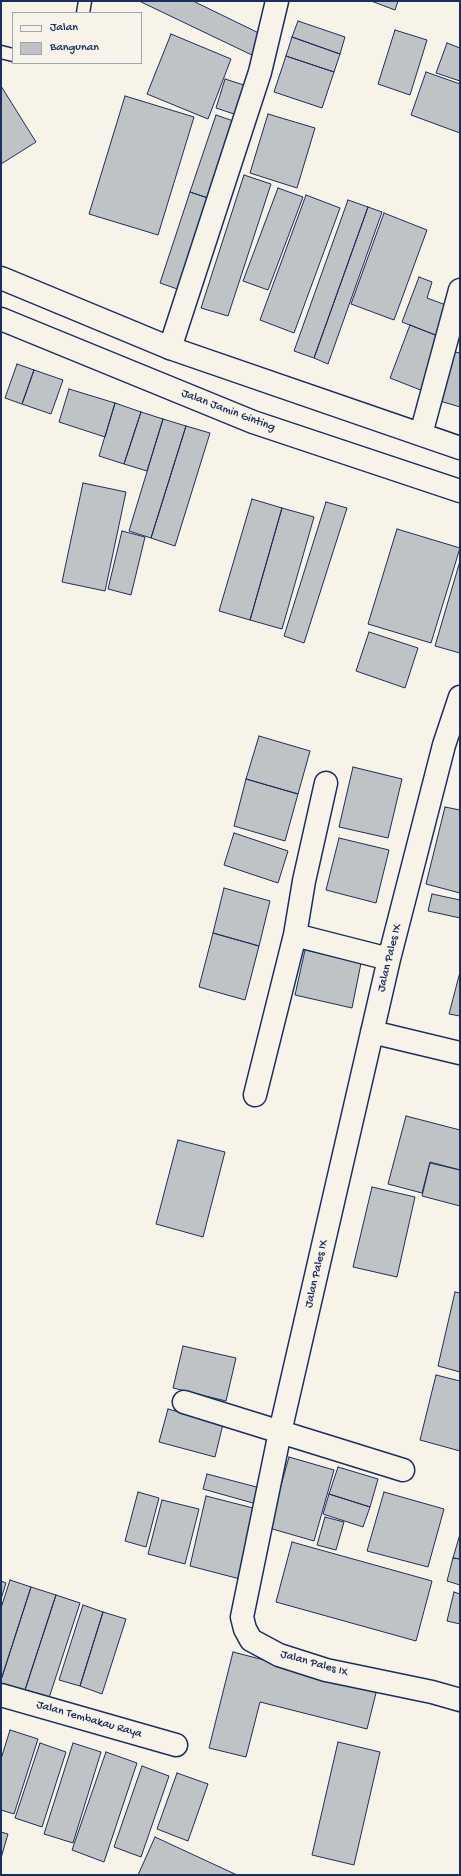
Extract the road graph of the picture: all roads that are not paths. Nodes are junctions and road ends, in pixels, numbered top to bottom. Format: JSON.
{"nodes":[{"id":1,"x":85,"y":1,"type":"edge"},
{"id":2,"x":277,"y":1,"type":"edge"},
{"id":3,"x":83,"y":12,"type":"edge"},
{"id":4,"x":1,"y":52,"type":"edge"},
{"id":5,"x":12,"y":55,"type":"edge"},
{"id":6,"x":1,"y":278,"type":"edge"},
{"id":7,"x":460,"y":290,"type":"edge"},
{"id":8,"x":1,"y":319,"type":"edge"},
{"id":9,"x":170,"y":348,"type":"junction"},
{"id":10,"x":421,"y":434,"type":"junction"},
{"id":11,"x":460,"y":448,"type":"edge"},
{"id":12,"x":460,"y":491,"type":"edge"},
{"id":13,"x":460,"y":697,"type":"edge"},
{"id":14,"x":326,"y":784,"type":"dead end"},
{"id":15,"x":295,"y":935,"type":"junction"},
{"id":16,"x":389,"y":959,"type":"junction"},
{"id":17,"x":372,"y":1032,"type":"junction"},
{"id":18,"x":460,"y":1053,"type":"edge"},
{"id":19,"x":255,"y":1095,"type":"dead end"},
{"id":20,"x":184,"y":1402,"type":"dead end"},
{"id":21,"x":280,"y":1432,"type":"junction"},
{"id":22,"x":403,"y":1470,"type":"dead end"},
{"id":23,"x":1,"y":1695,"type":"edge"},
{"id":24,"x":460,"y":1700,"type":"edge"},
{"id":25,"x":176,"y":1745,"type":"dead end"}],
"edges":[{"from":1,"to":3,"type":"lane"},
{"from":2,"to":9,"type":"main road"},
{"from":4,"to":5,"type":"lane"},
{"from":6,"to":9,"type":"main road"},
{"from":7,"to":10,"type":"main road"},
{"from":8,"to":12,"type":"main road","name":"Jalan Jamin Ginting"},
{"from":9,"to":10,"type":"main road"},
{"from":10,"to":11,"type":"main road"},
{"from":13,"to":16,"type":"main road","name":"Jalan Pales IX"},
{"from":14,"to":15,"type":"main road"},
{"from":15,"to":16,"type":"main road"},
{"from":15,"to":19,"type":"main road"},
{"from":16,"to":17,"type":"main road","name":"Jalan Pales IX"},
{"from":17,"to":18,"type":"main road"},
{"from":17,"to":21,"type":"main road","name":"Jalan Pales IX"},
{"from":20,"to":21,"type":"main road"},
{"from":21,"to":22,"type":"main road"},
{"from":21,"to":24,"type":"main road","name":"Jalan Pales IX"},
{"from":23,"to":25,"type":"main road","name":"Jalan Tembakau Raya"}]}
